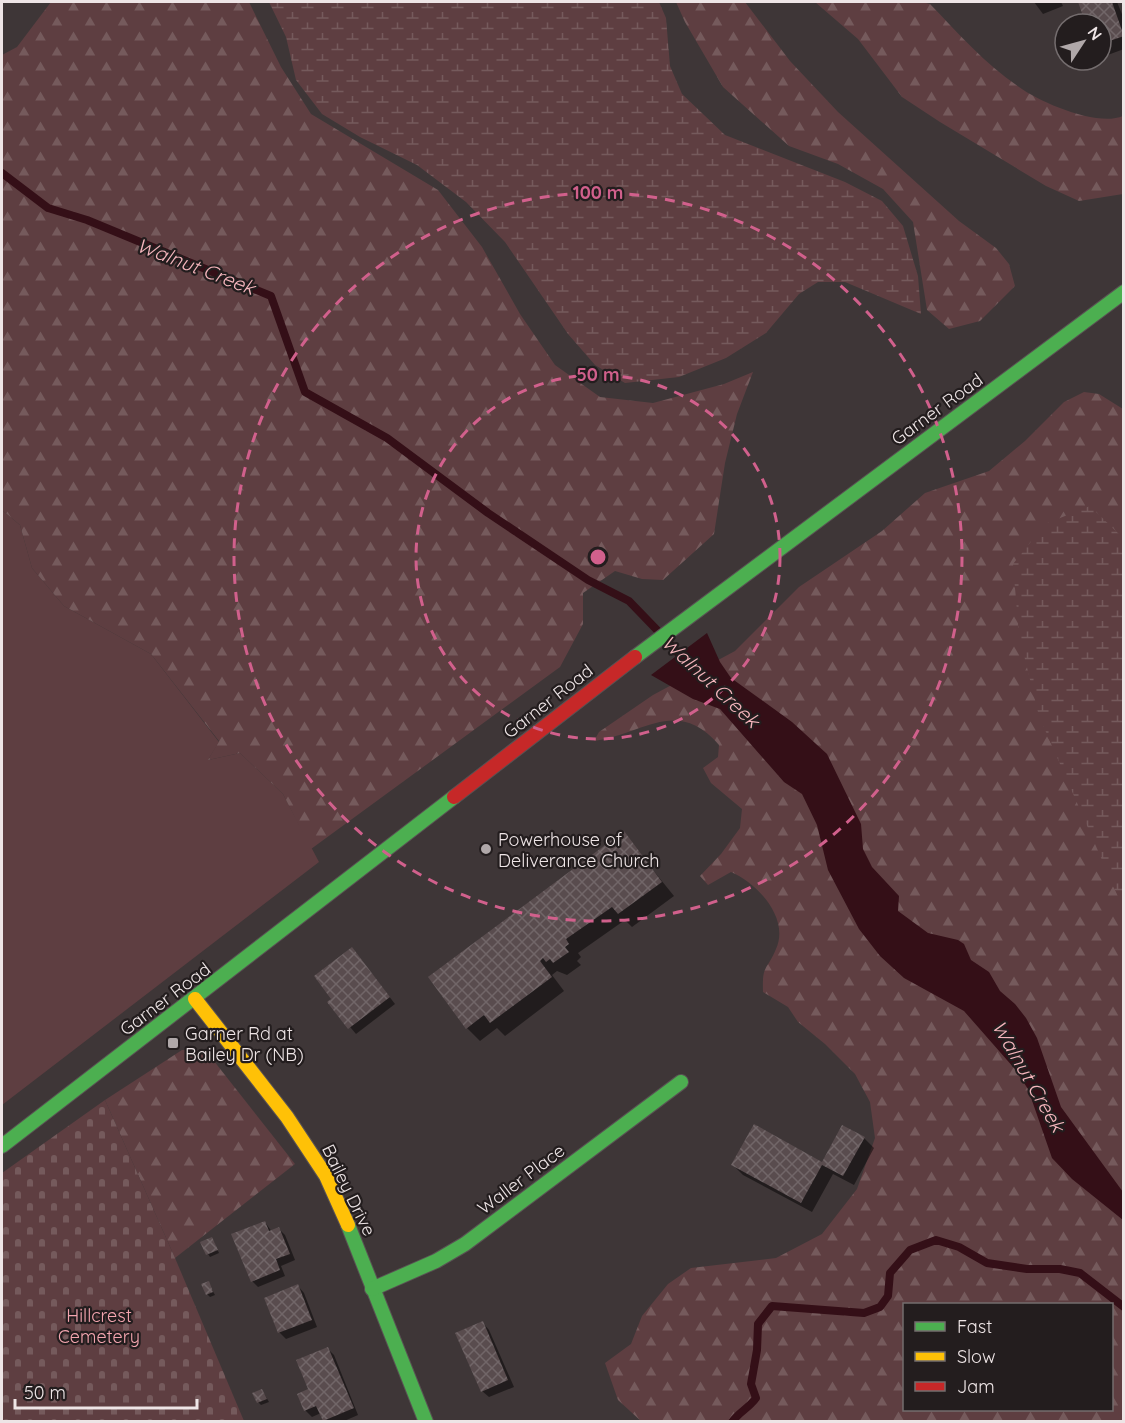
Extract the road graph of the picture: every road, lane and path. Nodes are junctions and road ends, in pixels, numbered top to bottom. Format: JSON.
{"nodes":[{"id":1,"x":1124,"y":292,"type":"edge"},
{"id":2,"x":195,"y":999,"type":"junction"},
{"id":3,"x":681,"y":1082,"type":"dead end"},
{"id":4,"x":2,"y":1146,"type":"edge"},
{"id":5,"x":372,"y":1289,"type":"junction"},
{"id":6,"x":426,"y":1422,"type":"edge"}],
"edges":[{"from":1,"to":2,"type":"main road","name":"Garner Road"},
{"from":2,"to":4,"type":"main road","name":"Garner Road"},
{"from":2,"to":5,"type":"main road","name":"Bailey Drive"},
{"from":3,"to":5,"type":"main road","name":"Waller Place"},
{"from":5,"to":6,"type":"main road","name":"Bailey Drive"}]}
